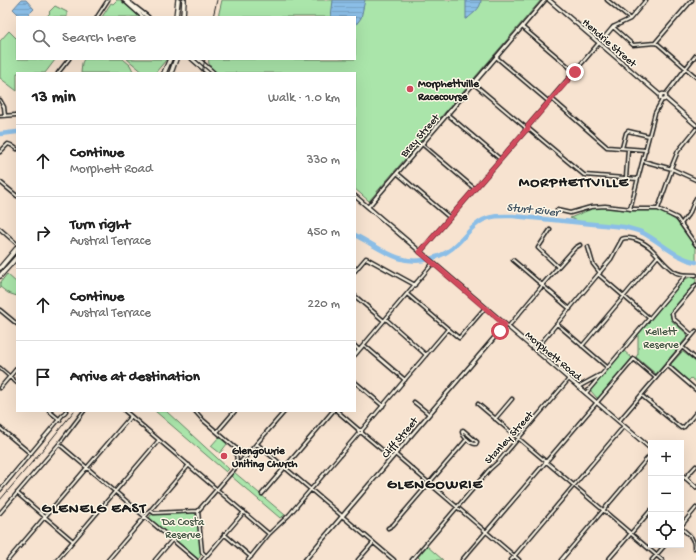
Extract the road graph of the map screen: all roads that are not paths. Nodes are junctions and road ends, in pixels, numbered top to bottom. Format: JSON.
{"nodes":[{"id":1,"x":108,"y":0,"type":"edge"},
{"id":2,"x":125,"y":0,"type":"edge"},
{"id":3,"x":178,"y":0,"type":"edge"},
{"id":4,"x":184,"y":0,"type":"edge"},
{"id":5,"x":545,"y":0,"type":"edge"},
{"id":6,"x":549,"y":0,"type":"edge"},
{"id":7,"x":607,"y":0,"type":"edge"},
{"id":8,"x":646,"y":0,"type":"edge"},
{"id":9,"x":692,"y":0,"type":"edge"},
{"id":10,"x":98,"y":16,"type":"edge"},
{"id":11,"x":142,"y":16,"type":"edge"},
{"id":12,"x":147,"y":16,"type":"edge"},
{"id":13,"x":176,"y":16,"type":"edge"},
{"id":14,"x":183,"y":16,"type":"edge"},
{"id":15,"x":630,"y":19,"type":"junction"},
{"id":16,"x":522,"y":27,"type":"junction"},
{"id":17,"x":613,"y":27,"type":"junction"},
{"id":18,"x":603,"y":39,"type":"dead end"},
{"id":19,"x":599,"y":43,"type":"junction"},
{"id":20,"x":655,"y":43,"type":"junction"},
{"id":21,"x":696,"y":55,"type":"edge"},
{"id":22,"x":496,"y":57,"type":"junction"},
{"id":23,"x":68,"y":60,"type":"edge"},
{"id":24,"x":170,"y":60,"type":"edge"},
{"id":25,"x":177,"y":60,"type":"edge"},
{"id":26,"x":193,"y":60,"type":"edge"},
{"id":27,"x":199,"y":60,"type":"edge"},
{"id":28,"x":685,"y":68,"type":"junction"},
{"id":29,"x":59,"y":72,"type":"edge"},
{"id":30,"x":164,"y":72,"type":"edge"},
{"id":31,"x":171,"y":72,"type":"edge"},
{"id":32,"x":207,"y":72,"type":"edge"},
{"id":33,"x":213,"y":72,"type":"edge"},
{"id":34,"x":575,"y":72,"type":"junction"},
{"id":35,"x":696,"y":77,"type":"edge"},
{"id":36,"x":474,"y":84,"type":"junction"},
{"id":37,"x":665,"y":94,"type":"junction"},
{"id":38,"x":661,"y":96,"type":"junction"},
{"id":39,"x":552,"y":99,"type":"junction"},
{"id":40,"x":666,"y":99,"type":"junction"},
{"id":41,"x":0,"y":100,"type":"edge"},
{"id":42,"x":662,"y":100,"type":"junction"},
{"id":43,"x":549,"y":102,"type":"junction"},
{"id":44,"x":447,"y":114,"type":"junction"},
{"id":45,"x":16,"y":115,"type":"edge"},
{"id":46,"x":0,"y":116,"type":"edge"},
{"id":47,"x":5,"y":116,"type":"junction"},
{"id":48,"x":696,"y":125,"type":"edge"},
{"id":49,"x":527,"y":128,"type":"junction"},
{"id":50,"x":696,"y":129,"type":"edge"},
{"id":51,"x":649,"y":136,"type":"junction"},
{"id":52,"x":422,"y":144,"type":"junction"},
{"id":53,"x":16,"y":148,"type":"edge"},
{"id":54,"x":622,"y":148,"type":"junction"},
{"id":55,"x":628,"y":149,"type":"junction"},
{"id":56,"x":646,"y":150,"type":"junction"},
{"id":57,"x":0,"y":152,"type":"edge"},
{"id":58,"x":500,"y":159,"type":"junction"},
{"id":59,"x":643,"y":162,"type":"junction"},
{"id":60,"x":672,"y":169,"type":"junction"},
{"id":61,"x":397,"y":173,"type":"junction"},
{"id":62,"x":626,"y":178,"type":"junction"},
{"id":63,"x":638,"y":179,"type":"junction"},
{"id":64,"x":696,"y":180,"type":"edge"},
{"id":65,"x":0,"y":182,"type":"edge"},
{"id":66,"x":475,"y":189,"type":"junction"},
{"id":67,"x":16,"y":195,"type":"edge"},
{"id":68,"x":356,"y":197,"type":"edge"},
{"id":69,"x":696,"y":198,"type":"edge"},
{"id":70,"x":368,"y":207,"type":"junction"},
{"id":71,"x":630,"y":209,"type":"junction"},
{"id":72,"x":658,"y":209,"type":"junction"},
{"id":73,"x":557,"y":210,"type":"dead end"},
{"id":74,"x":450,"y":218,"type":"junction"},
{"id":75,"x":682,"y":224,"type":"junction"},
{"id":76,"x":0,"y":229,"type":"edge"},
{"id":77,"x":550,"y":230,"type":"dead end"},
{"id":78,"x":16,"y":243,"type":"edge"},
{"id":79,"x":580,"y":245,"type":"dead end"},
{"id":80,"x":696,"y":245,"type":"edge"},
{"id":81,"x":588,"y":247,"type":"dead end"},
{"id":82,"x":16,"y":249,"type":"edge"},
{"id":83,"x":420,"y":252,"type":"junction"},
{"id":84,"x":658,"y":256,"type":"junction"},
{"id":85,"x":16,"y":258,"type":"edge"},
{"id":86,"x":513,"y":260,"type":"dead end"},
{"id":87,"x":432,"y":262,"type":"junction"},
{"id":88,"x":558,"y":266,"type":"junction"},
{"id":89,"x":0,"y":268,"type":"edge"},
{"id":90,"x":356,"y":270,"type":"edge"},
{"id":91,"x":600,"y":274,"type":"junction"},
{"id":92,"x":686,"y":275,"type":"junction"},
{"id":93,"x":696,"y":275,"type":"edge"},
{"id":94,"x":0,"y":276,"type":"edge"},
{"id":95,"x":415,"y":284,"type":"junction"},
{"id":96,"x":543,"y":285,"type":"junction"},
{"id":97,"x":696,"y":285,"type":"edge"},
{"id":98,"x":407,"y":294,"type":"junction"},
{"id":99,"x":624,"y":296,"type":"junction"},
{"id":100,"x":356,"y":297,"type":"edge"},
{"id":101,"x":485,"y":308,"type":"junction"},
{"id":102,"x":570,"y":309,"type":"junction"},
{"id":103,"x":0,"y":310,"type":"edge"},
{"id":104,"x":649,"y":318,"type":"junction"},
{"id":105,"x":385,"y":320,"type":"junction"},
{"id":106,"x":16,"y":323,"type":"edge"},
{"id":107,"x":557,"y":324,"type":"junction"},
{"id":108,"x":506,"y":326,"type":"junction"},
{"id":109,"x":448,"y":329,"type":"junction"},
{"id":110,"x":696,"y":331,"type":"edge"},
{"id":111,"x":692,"y":335,"type":"junction"},
{"id":112,"x":364,"y":345,"type":"junction"},
{"id":113,"x":582,"y":346,"type":"junction"},
{"id":114,"x":356,"y":347,"type":"edge"},
{"id":115,"x":682,"y":347,"type":"junction"},
{"id":116,"x":359,"y":350,"type":"junction"},
{"id":117,"x":535,"y":350,"type":"junction"},
{"id":118,"x":356,"y":354,"type":"edge"},
{"id":119,"x":426,"y":355,"type":"junction"},
{"id":120,"x":696,"y":359,"type":"edge"},
{"id":121,"x":667,"y":365,"type":"junction"},
{"id":122,"x":607,"y":367,"type":"junction"},
{"id":123,"x":0,"y":368,"type":"edge"},
{"id":124,"x":16,"y":369,"type":"edge"},
{"id":125,"x":601,"y":374,"type":"junction"},
{"id":126,"x":10,"y":377,"type":"junction"},
{"id":127,"x":656,"y":378,"type":"junction"},
{"id":128,"x":569,"y":379,"type":"junction"},
{"id":129,"x":405,"y":380,"type":"junction"},
{"id":130,"x":16,"y":382,"type":"edge"},
{"id":131,"x":356,"y":383,"type":"edge"},
{"id":132,"x":578,"y":386,"type":"junction"},
{"id":133,"x":0,"y":388,"type":"edge"},
{"id":134,"x":696,"y":390,"type":"edge"},
{"id":135,"x":586,"y":393,"type":"junction"},
{"id":136,"x":642,"y":395,"type":"junction"},
{"id":137,"x":512,"y":399,"type":"dead end"},
{"id":138,"x":414,"y":402,"type":"dead end"},
{"id":139,"x":597,"y":403,"type":"junction"},
{"id":140,"x":478,"y":404,"type":"dead end"},
{"id":141,"x":383,"y":406,"type":"junction"},
{"id":142,"x":50,"y":412,"type":"edge"},
{"id":143,"x":65,"y":412,"type":"edge"},
{"id":144,"x":83,"y":412,"type":"edge"},
{"id":145,"x":126,"y":412,"type":"edge"},
{"id":146,"x":196,"y":412,"type":"edge"},
{"id":147,"x":234,"y":412,"type":"edge"},
{"id":148,"x":284,"y":412,"type":"edge"},
{"id":149,"x":332,"y":412,"type":"edge"},
{"id":150,"x":338,"y":412,"type":"edge"},
{"id":151,"x":696,"y":413,"type":"edge"},
{"id":152,"x":429,"y":414,"type":"junction"},
{"id":153,"x":132,"y":416,"type":"junction"},
{"id":154,"x":495,"y":419,"type":"junction"},
{"id":155,"x":60,"y":420,"type":"junction"},
{"id":156,"x":619,"y":421,"type":"junction"},
{"id":157,"x":624,"y":426,"type":"junction"},
{"id":158,"x":0,"y":428,"type":"edge"},
{"id":159,"x":361,"y":431,"type":"junction"},
{"id":160,"x":217,"y":432,"type":"junction"},
{"id":161,"x":467,"y":439,"type":"junction"},
{"id":162,"x":518,"y":439,"type":"junction"},
{"id":163,"x":159,"y":440,"type":"junction"},
{"id":164,"x":60,"y":444,"type":"junction"},
{"id":165,"x":257,"y":444,"type":"junction"},
{"id":166,"x":648,"y":446,"type":"edge"},
{"id":167,"x":236,"y":448,"type":"junction"},
{"id":168,"x":31,"y":454,"type":"junction"},
{"id":169,"x":395,"y":454,"type":"junction"},
{"id":170,"x":246,"y":457,"type":"junction"},
{"id":171,"x":392,"y":458,"type":"junction"},
{"id":172,"x":648,"y":458,"type":"edge"},
{"id":173,"x":545,"y":462,"type":"junction"},
{"id":174,"x":189,"y":465,"type":"junction"},
{"id":175,"x":237,"y":465,"type":"junction"},
{"id":176,"x":696,"y":466,"type":"edge"},
{"id":177,"x":285,"y":467,"type":"junction"},
{"id":178,"x":88,"y":468,"type":"junction"},
{"id":179,"x":682,"y":476,"type":"edge"},
{"id":180,"x":685,"y":478,"type":"junction"},
{"id":181,"x":429,"y":482,"type":"junction"},
{"id":182,"x":574,"y":486,"type":"junction"},
{"id":183,"x":696,"y":487,"type":"edge"},
{"id":184,"x":0,"y":489,"type":"edge"},
{"id":185,"x":216,"y":489,"type":"junction"},
{"id":186,"x":311,"y":489,"type":"junction"},
{"id":187,"x":115,"y":492,"type":"junction"},
{"id":188,"x":17,"y":493,"type":"junction"},
{"id":189,"x":262,"y":494,"type":"dead end"},
{"id":190,"x":457,"y":507,"type":"junction"},
{"id":191,"x":696,"y":508,"type":"edge"},
{"id":192,"x":150,"y":510,"type":"junction"},
{"id":193,"x":198,"y":510,"type":"junction"},
{"id":194,"x":603,"y":511,"type":"junction"},
{"id":195,"x":244,"y":512,"type":"junction"},
{"id":196,"x":649,"y":512,"type":"edge"},
{"id":197,"x":0,"y":513,"type":"edge"},
{"id":198,"x":145,"y":516,"type":"junction"},
{"id":199,"x":342,"y":516,"type":"junction"},
{"id":200,"x":45,"y":517,"type":"junction"},
{"id":201,"x":684,"y":523,"type":"edge"},
{"id":202,"x":388,"y":528,"type":"dead end"},
{"id":203,"x":684,"y":530,"type":"edge"},
{"id":204,"x":486,"y":532,"type":"junction"},
{"id":205,"x":224,"y":534,"type":"junction"},
{"id":206,"x":269,"y":534,"type":"junction"},
{"id":207,"x":630,"y":534,"type":"junction"},
{"id":208,"x":172,"y":540,"type":"junction"},
{"id":209,"x":73,"y":541,"type":"junction"},
{"id":210,"x":373,"y":543,"type":"junction"},
{"id":211,"x":662,"y":548,"type":"edge"},
{"id":212,"x":694,"y":548,"type":"dead end"},
{"id":213,"x":656,"y":555,"type":"junction"},
{"id":214,"x":206,"y":556,"type":"junction"},
{"id":215,"x":251,"y":556,"type":"junction"},
{"id":216,"x":514,"y":556,"type":"junction"},
{"id":217,"x":8,"y":560,"type":"edge"},
{"id":218,"x":57,"y":560,"type":"edge"},
{"id":219,"x":108,"y":560,"type":"edge"},
{"id":220,"x":155,"y":560,"type":"edge"},
{"id":221,"x":196,"y":560,"type":"edge"},
{"id":222,"x":203,"y":560,"type":"edge"},
{"id":223,"x":248,"y":560,"type":"edge"},
{"id":224,"x":305,"y":560,"type":"edge"},
{"id":225,"x":358,"y":560,"type":"edge"},
{"id":226,"x":394,"y":560,"type":"edge"},
{"id":227,"x":412,"y":560,"type":"edge"},
{"id":228,"x":462,"y":560,"type":"edge"},
{"id":229,"x":511,"y":560,"type":"edge"},
{"id":230,"x":519,"y":560,"type":"edge"},
{"id":231,"x":561,"y":560,"type":"edge"},
{"id":232,"x":608,"y":560,"type":"edge"},
{"id":233,"x":652,"y":560,"type":"edge"},
{"id":234,"x":662,"y":560,"type":"edge"}],
"edges":[{"from":1,"to":10,"type":"street"},
{"from":2,"to":11,"type":"street"},
{"from":2,"to":12,"type":"street"},
{"from":3,"to":13,"type":"highway"},
{"from":4,"to":14,"type":"highway"},
{"from":5,"to":16,"type":"street","name":"Bray Street"},
{"from":6,"to":19,"type":"street","name":"Hendrie Street"},
{"from":7,"to":15,"type":"street"},
{"from":8,"to":15,"type":"street"},
{"from":9,"to":20,"type":"street"},
{"from":15,"to":17,"type":"street"},
{"from":16,"to":22,"type":"street","name":"Bray Street"},
{"from":16,"to":34,"type":"street"},
{"from":17,"to":18,"type":"street"},
{"from":17,"to":20,"type":"street"},
{"from":19,"to":34,"type":"street"},
{"from":19,"to":38,"type":"street","name":"Hendrie Street"},
{"from":20,"to":28,"type":"street"},
{"from":21,"to":28,"type":"street"},
{"from":22,"to":36,"type":"street","name":"Bray Street"},
{"from":22,"to":43,"type":"street"},
{"from":23,"to":29,"type":"street"},
{"from":24,"to":30,"type":"highway"},
{"from":25,"to":31,"type":"highway"},
{"from":26,"to":32,"type":"street"},
{"from":27,"to":33,"type":"street"},
{"from":28,"to":35,"type":"street"},
{"from":28,"to":37,"type":"street"},
{"from":34,"to":39,"type":"street"},
{"from":36,"to":44,"type":"street","name":"Bray Street"},
{"from":36,"to":49,"type":"street"},
{"from":37,"to":38,"type":"street"},
{"from":37,"to":40,"type":"street"},
{"from":38,"to":42,"type":"street"},
{"from":39,"to":43,"type":"street"},
{"from":39,"to":54,"type":"street"},
{"from":40,"to":42,"type":"street"},
{"from":40,"to":48,"type":"street"},
{"from":41,"to":47,"type":"street"},
{"from":42,"to":51,"type":"street"},
{"from":43,"to":49,"type":"street"},
{"from":44,"to":52,"type":"street","name":"Bray Street"},
{"from":44,"to":58,"type":"street"},
{"from":45,"to":47,"type":"street"},
{"from":46,"to":47,"type":"street"},
{"from":49,"to":58,"type":"street"},
{"from":49,"to":62,"type":"street"},
{"from":50,"to":60,"type":"street"},
{"from":51,"to":54,"type":"street"},
{"from":51,"to":56,"type":"street"},
{"from":52,"to":61,"type":"street","name":"Bray Street"},
{"from":52,"to":66,"type":"street"},
{"from":53,"to":57,"type":"street"},
{"from":54,"to":55,"type":"street"},
{"from":55,"to":56,"type":"street"},
{"from":55,"to":62,"type":"street"},
{"from":56,"to":59,"type":"street"},
{"from":58,"to":66,"type":"street"},
{"from":59,"to":60,"type":"street"},
{"from":59,"to":63,"type":"street"},
{"from":60,"to":64,"type":"street"},
{"from":60,"to":72,"type":"street"},
{"from":61,"to":70,"type":"street","name":"Bray Street"},
{"from":61,"to":74,"type":"street"},
{"from":62,"to":63,"type":"street"},
{"from":63,"to":71,"type":"street"},
{"from":65,"to":67,"type":"street"},
{"from":66,"to":74,"type":"street"},
{"from":68,"to":70,"type":"street","name":"Morphett Road"},
{"from":69,"to":75,"type":"street"},
{"from":70,"to":83,"type":"street","name":"Morphett Road"},
{"from":71,"to":72,"type":"street"},
{"from":71,"to":73,"type":"street"},
{"from":72,"to":75,"type":"street"},
{"from":74,"to":83,"type":"street"},
{"from":75,"to":80,"type":"street"},
{"from":76,"to":78,"type":"street"},
{"from":77,"to":88,"type":"street"},
{"from":79,"to":88,"type":"street"},
{"from":81,"to":91,"type":"street"},
{"from":82,"to":89,"type":"highway"},
{"from":83,"to":87,"type":"street","name":"Morphett Road"},
{"from":84,"to":91,"type":"street"},
{"from":84,"to":92,"type":"street"},
{"from":84,"to":99,"type":"street"},
{"from":85,"to":94,"type":"highway"},
{"from":86,"to":96,"type":"street"},
{"from":87,"to":95,"type":"street"},
{"from":87,"to":101,"type":"street","name":"Morphett Road"},
{"from":88,"to":96,"type":"street"},
{"from":90,"to":95,"type":"street"},
{"from":91,"to":99,"type":"street"},
{"from":91,"to":102,"type":"street"},
{"from":92,"to":93,"type":"street"},
{"from":92,"to":104,"type":"street"},
{"from":95,"to":98,"type":"street"},
{"from":96,"to":102,"type":"street"},
{"from":96,"to":108,"type":"street"},
{"from":97,"to":111,"type":"street"},
{"from":98,"to":105,"type":"street"},
{"from":98,"to":109,"type":"street"},
{"from":99,"to":104,"type":"street"},
{"from":99,"to":113,"type":"street"},
{"from":100,"to":105,"type":"street"},
{"from":101,"to":108,"type":"street","name":"Morphett Road"},
{"from":101,"to":109,"type":"street"},
{"from":102,"to":107,"type":"street"},
{"from":103,"to":106,"type":"street"},
{"from":104,"to":122,"type":"street"},
{"from":105,"to":112,"type":"street"},
{"from":105,"to":119,"type":"street"},
{"from":107,"to":113,"type":"street"},
{"from":107,"to":117,"type":"street"},
{"from":108,"to":117,"type":"street","name":"Morphett Road"},
{"from":108,"to":152,"type":"street","name":"Cliff Street"},
{"from":109,"to":119,"type":"street"},
{"from":110,"to":111,"type":"street"},
{"from":111,"to":115,"type":"street"},
{"from":112,"to":116,"type":"street"},
{"from":112,"to":129,"type":"street"},
{"from":113,"to":122,"type":"street"},
{"from":114,"to":116,"type":"street"},
{"from":115,"to":120,"type":"street"},
{"from":115,"to":121,"type":"street"},
{"from":116,"to":118,"type":"street"},
{"from":117,"to":128,"type":"street","name":"Morphett Road"},
{"from":119,"to":129,"type":"street"},
{"from":121,"to":127,"type":"street"},
{"from":121,"to":134,"type":"street"},
{"from":122,"to":125,"type":"street"},
{"from":123,"to":126,"type":"street"},
{"from":124,"to":126,"type":"street"},
{"from":125,"to":132,"type":"street"},
{"from":125,"to":135,"type":"street"},
{"from":126,"to":130,"type":"street"},
{"from":126,"to":133,"type":"street"},
{"from":127,"to":136,"type":"street"},
{"from":127,"to":139,"type":"street"},
{"from":128,"to":132,"type":"street","name":"Morphett Road"},
{"from":128,"to":162,"type":"street","name":"Stanley Street"},
{"from":129,"to":141,"type":"street"},
{"from":131,"to":141,"type":"street"},
{"from":132,"to":135,"type":"street","name":"Morphett Road"},
{"from":135,"to":139,"type":"street","name":"Morphett Road"},
{"from":136,"to":151,"type":"street"},
{"from":136,"to":156,"type":"street"},
{"from":137,"to":154,"type":"street"},
{"from":138,"to":152,"type":"street"},
{"from":139,"to":156,"type":"street","name":"Morphett Road"},
{"from":139,"to":173,"type":"street"},
{"from":140,"to":154,"type":"street"},
{"from":141,"to":159,"type":"street"},
{"from":142,"to":155,"type":"street"},
{"from":143,"to":155,"type":"street"},
{"from":144,"to":164,"type":"street"},
{"from":145,"to":153,"type":"street"},
{"from":146,"to":160,"type":"street"},
{"from":147,"to":160,"type":"street"},
{"from":148,"to":165,"type":"street"},
{"from":149,"to":177,"type":"street"},
{"from":150,"to":159,"type":"street"},
{"from":152,"to":169,"type":"street","name":"Cliff Street"},
{"from":153,"to":163,"type":"street"},
{"from":153,"to":178,"type":"street"},
{"from":154,"to":162,"type":"street"},
{"from":155,"to":168,"type":"street"},
{"from":156,"to":157,"type":"street","name":"Morphett Road"},
{"from":157,"to":166,"type":"street","name":"Morphett Road"},
{"from":157,"to":182,"type":"street"},
{"from":158,"to":168,"type":"street"},
{"from":159,"to":171,"type":"street"},
{"from":159,"to":186,"type":"street"},
{"from":160,"to":167,"type":"street"},
{"from":161,"to":161,"type":"street"},
{"from":161,"to":181,"type":"street"},
{"from":162,"to":173,"type":"street"},
{"from":162,"to":190,"type":"street","name":"Stanley Street"},
{"from":163,"to":174,"type":"street"},
{"from":163,"to":187,"type":"street"},
{"from":164,"to":178,"type":"street"},
{"from":164,"to":188,"type":"street"},
{"from":165,"to":170,"type":"street"},
{"from":165,"to":177,"type":"street"},
{"from":167,"to":170,"type":"street"},
{"from":167,"to":175,"type":"street"},
{"from":168,"to":184,"type":"street"},
{"from":169,"to":171,"type":"street","name":"Cliff Street"},
{"from":169,"to":181,"type":"street"},
{"from":170,"to":175,"type":"street"},
{"from":171,"to":199,"type":"street","name":"Cliff Street"},
{"from":172,"to":194,"type":"street"},
{"from":173,"to":182,"type":"street"},
{"from":173,"to":204,"type":"street"},
{"from":174,"to":185,"type":"street"},
{"from":174,"to":192,"type":"street"},
{"from":175,"to":185,"type":"street"},
{"from":176,"to":180,"type":"street"},
{"from":177,"to":186,"type":"street"},
{"from":177,"to":189,"type":"street"},
{"from":178,"to":187,"type":"street"},
{"from":178,"to":200,"type":"street"},
{"from":179,"to":180,"type":"street"},
{"from":180,"to":183,"type":"street"},
{"from":181,"to":190,"type":"street"},
{"from":181,"to":202,"type":"street"},
{"from":182,"to":194,"type":"street"},
{"from":182,"to":216,"type":"street"},
{"from":185,"to":193,"type":"street"},
{"from":185,"to":195,"type":"street"},
{"from":186,"to":199,"type":"street"},
{"from":186,"to":206,"type":"street"},
{"from":187,"to":198,"type":"street"},
{"from":187,"to":209,"type":"street"},
{"from":188,"to":197,"type":"street"},
{"from":188,"to":200,"type":"street"},
{"from":190,"to":204,"type":"street"},
{"from":190,"to":227,"type":"street","name":"Stanley Street"},
{"from":191,"to":201,"type":"street"},
{"from":192,"to":193,"type":"street"},
{"from":192,"to":198,"type":"street"},
{"from":193,"to":214,"type":"street"},
{"from":194,"to":207,"type":"street"},
{"from":194,"to":231,"type":"street"},
{"from":195,"to":205,"type":"street"},
{"from":195,"to":206,"type":"street"},
{"from":196,"to":207,"type":"street"},
{"from":198,"to":208,"type":"street"},
{"from":198,"to":219,"type":"street"},
{"from":199,"to":210,"type":"street"},
{"from":199,"to":224,"type":"street","name":"Cliff Street"},
{"from":200,"to":209,"type":"street"},
{"from":200,"to":217,"type":"street"},
{"from":203,"to":212,"type":"street"},
{"from":204,"to":216,"type":"street"},
{"from":204,"to":228,"type":"street"},
{"from":205,"to":214,"type":"street"},
{"from":205,"to":215,"type":"street"},
{"from":206,"to":215,"type":"street"},
{"from":207,"to":213,"type":"street"},
{"from":207,"to":232,"type":"street"},
{"from":208,"to":220,"type":"street"},
{"from":208,"to":221,"type":"street"},
{"from":209,"to":218,"type":"street"},
{"from":210,"to":225,"type":"street"},
{"from":210,"to":226,"type":"street"},
{"from":211,"to":213,"type":"street"},
{"from":213,"to":233,"type":"street"},
{"from":213,"to":234,"type":"street"},
{"from":214,"to":222,"type":"street"},
{"from":215,"to":223,"type":"street"},
{"from":216,"to":229,"type":"street"},
{"from":216,"to":230,"type":"street"}]}
